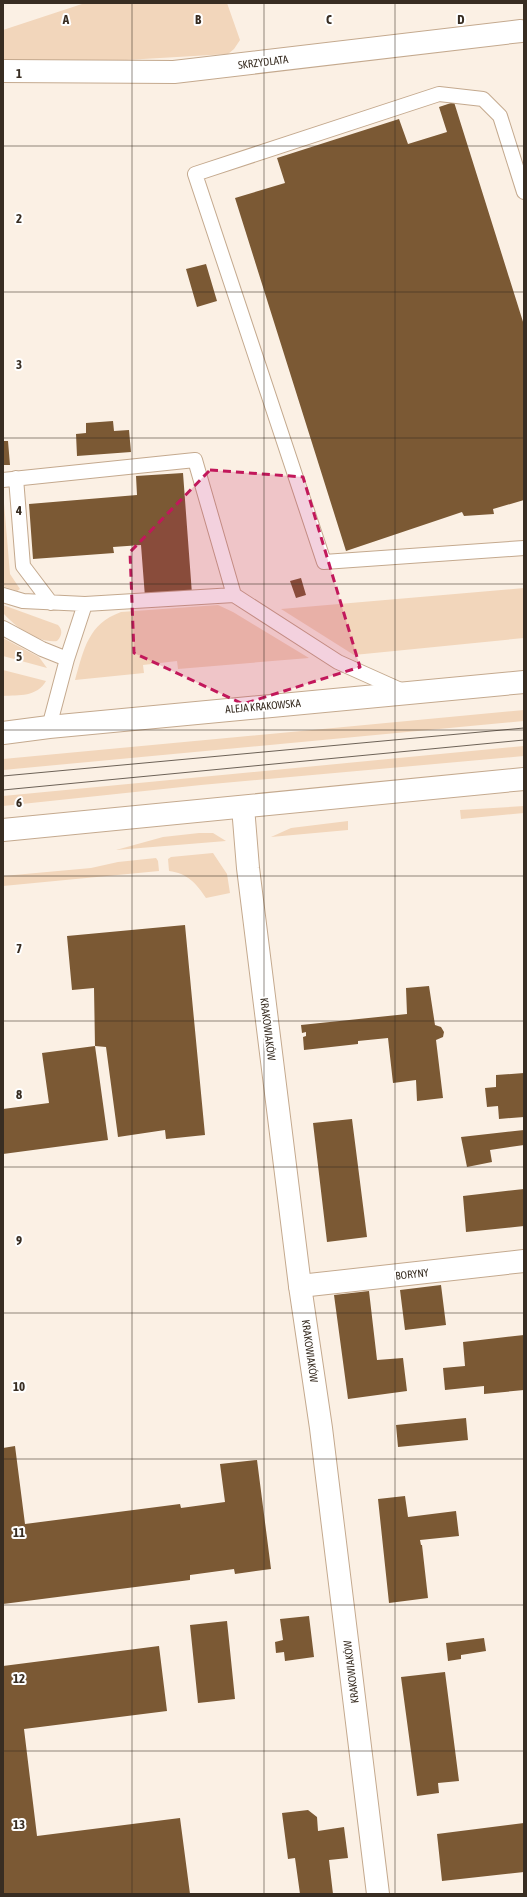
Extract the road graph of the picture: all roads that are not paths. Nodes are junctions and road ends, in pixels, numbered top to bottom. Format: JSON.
{"nodes":[{"id":1,"x":521,"y":31,"type":"dead end"},
{"id":2,"x":3,"y":71,"type":"edge"},
{"id":3,"x":524,"y":192,"type":"edge"},
{"id":4,"x":10,"y":479,"type":"edge"},
{"id":5,"x":524,"y":548,"type":"edge"},
{"id":6,"x":3,"y":595,"type":"edge"},
{"id":7,"x":234,"y":595,"type":"junction"},
{"id":8,"x":51,"y":603,"type":"junction"},
{"id":9,"x":85,"y":604,"type":"junction"},
{"id":10,"x":3,"y":628,"type":"edge"},
{"id":11,"x":68,"y":659,"type":"junction"},
{"id":12,"x":524,"y":682,"type":"edge"},
{"id":13,"x":408,"y":693,"type":"junction"},
{"id":14,"x":49,"y":727,"type":"junction"},
{"id":15,"x":3,"y":733,"type":"edge"},
{"id":16,"x":524,"y":779,"type":"edge"},
{"id":17,"x":244,"y":807,"type":"junction"},
{"id":18,"x":3,"y":830,"type":"edge"},
{"id":19,"x":524,"y":1262,"type":"edge"},
{"id":20,"x":300,"y":1286,"type":"junction"},
{"id":21,"x":378,"y":1894,"type":"edge"}],
"edges":[{"from":1,"to":2,"type":"street","name":"SKRZYDLATA"},
{"from":3,"to":5,"type":"lane"},
{"from":4,"to":7,"type":"lane"},
{"from":4,"to":8,"type":"lane"},
{"from":6,"to":8,"type":"lane"},
{"from":7,"to":9,"type":"lane"},
{"from":7,"to":13,"type":"lane"},
{"from":8,"to":9,"type":"lane"},
{"from":9,"to":11,"type":"lane"},
{"from":10,"to":11,"type":"lane"},
{"from":11,"to":14,"type":"lane"},
{"from":12,"to":13,"type":"street","name":"ALEJA KRAKOWSKA"},
{"from":13,"to":14,"type":"street","name":"ALEJA KRAKOWSKA"},
{"from":14,"to":15,"type":"street","name":"ALEJA KRAKOWSKA"},
{"from":16,"to":17,"type":"street"},
{"from":17,"to":18,"type":"street"},
{"from":17,"to":20,"type":"street","name":"KRAKOWIAKÓW"},
{"from":19,"to":20,"type":"street","name":"BORYNY"},
{"from":20,"to":21,"type":"street","name":"KRAKOWIAKÓW"}]}
